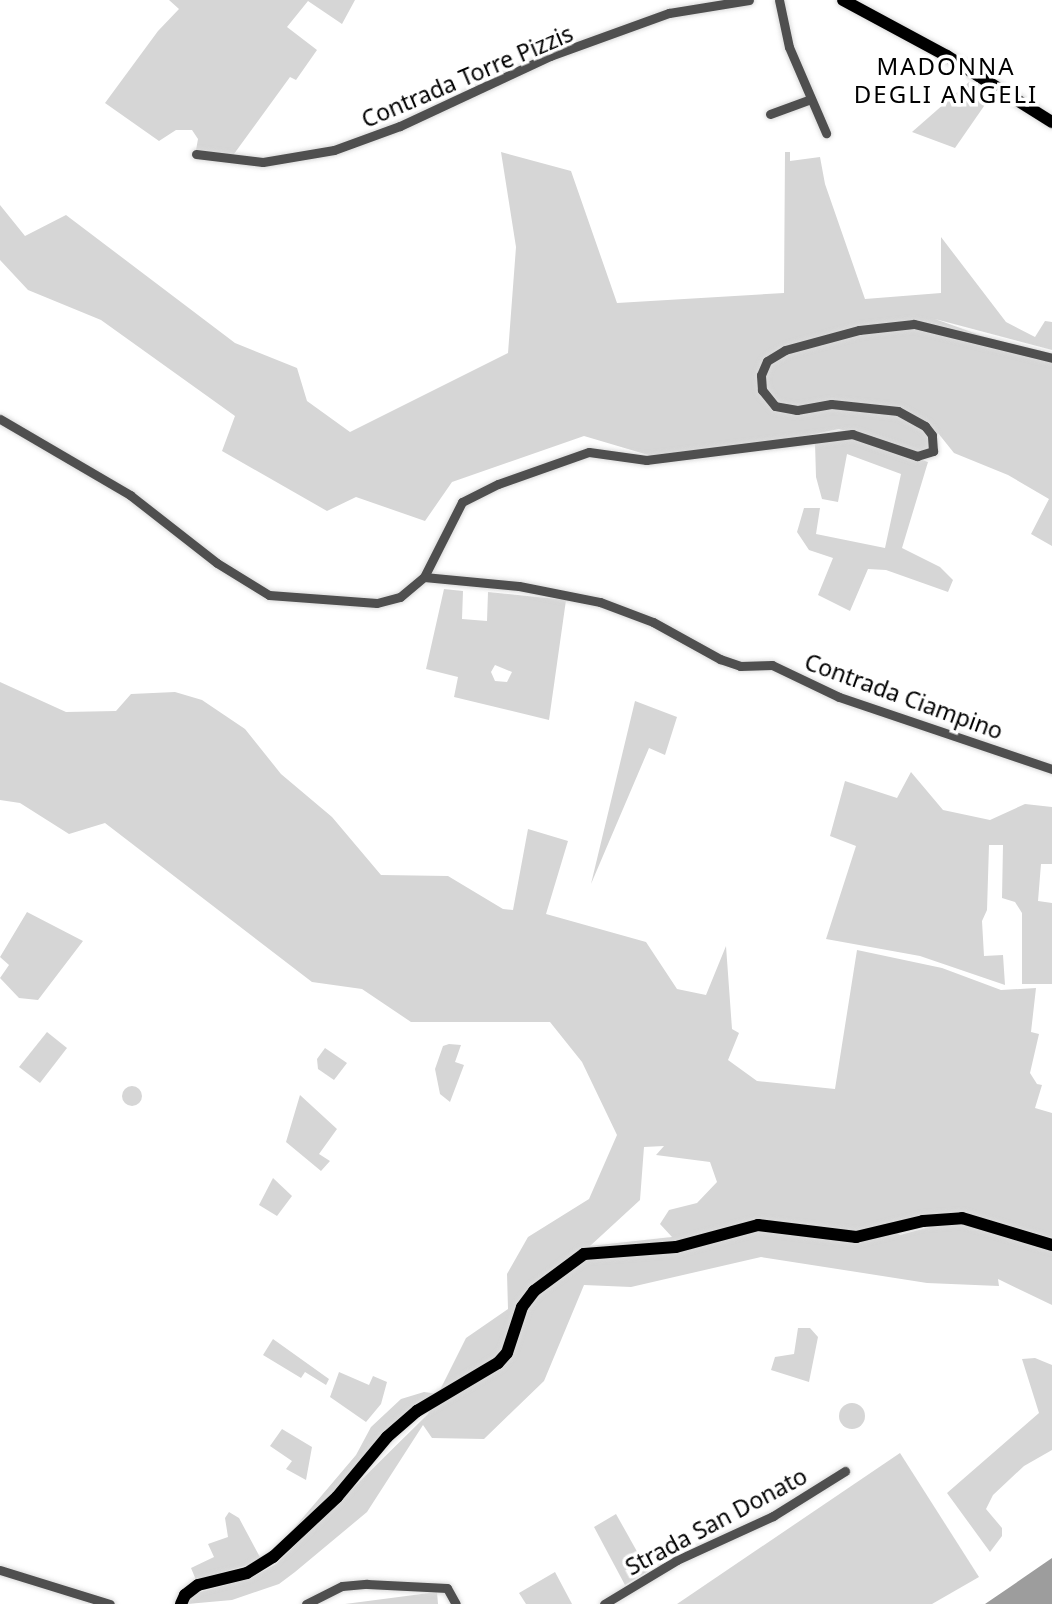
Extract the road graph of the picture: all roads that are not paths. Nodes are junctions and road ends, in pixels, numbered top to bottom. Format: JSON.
{"nodes":[{"id":1,"x":749,"y":0,"type":"edge"},
{"id":2,"x":779,"y":0,"type":"edge"},
{"id":3,"x":843,"y":0,"type":"edge"},
{"id":4,"x":808,"y":100,"type":"junction"},
{"id":5,"x":770,"y":114,"type":"dead end"},
{"id":6,"x":1052,"y":122,"type":"edge"},
{"id":7,"x":826,"y":133,"type":"dead end"},
{"id":8,"x":196,"y":153,"type":"dead end"},
{"id":9,"x":1052,"y":358,"type":"edge"},
{"id":10,"x":0,"y":419,"type":"edge"},
{"id":11,"x":424,"y":577,"type":"junction"},
{"id":12,"x":1052,"y":769,"type":"edge"},
{"id":13,"x":1052,"y":1245,"type":"edge"},
{"id":14,"x":845,"y":1471,"type":"dead end"},
{"id":15,"x":0,"y":1570,"type":"edge"},
{"id":16,"x":110,"y":1604,"type":"edge"},
{"id":17,"x":181,"y":1604,"type":"edge"},
{"id":18,"x":306,"y":1604,"type":"edge"},
{"id":19,"x":456,"y":1604,"type":"edge"},
{"id":20,"x":604,"y":1604,"type":"edge"}],
"edges":[{"from":1,"to":8,"type":"street","name":"Contrada Torre Pizzis"},
{"from":2,"to":4,"type":"street"},
{"from":3,"to":6,"type":"main road"},
{"from":4,"to":5,"type":"street"},
{"from":4,"to":7,"type":"street"},
{"from":9,"to":11,"type":"street"},
{"from":10,"to":11,"type":"street"},
{"from":11,"to":12,"type":"street","name":"Contrada Ciampino"},
{"from":13,"to":17,"type":"main road"},
{"from":14,"to":20,"type":"street","name":"Strada San Donato"},
{"from":15,"to":16,"type":"street"},
{"from":18,"to":19,"type":"street"}]}
